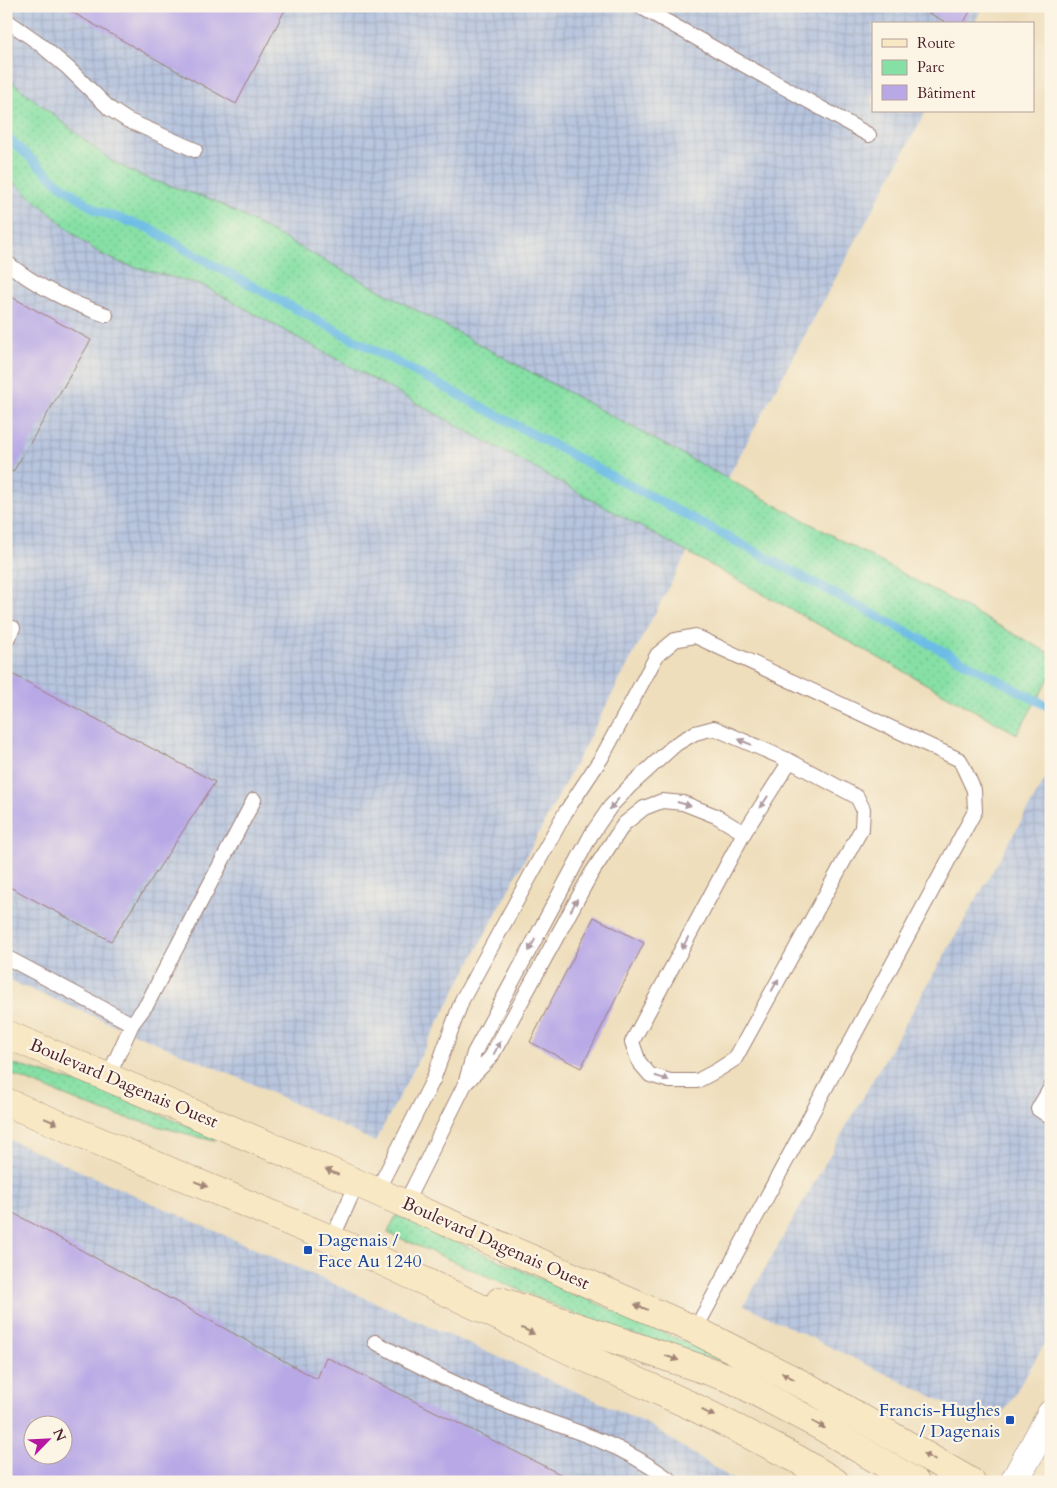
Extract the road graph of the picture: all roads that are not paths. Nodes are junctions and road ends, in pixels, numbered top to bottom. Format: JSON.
{"nodes":[{"id":1,"x":639,"y":6,"type":"edge"},
{"id":2,"x":6,"y":20,"type":"edge"},
{"id":3,"x":869,"y":135,"type":"dead end"},
{"id":4,"x":195,"y":150,"type":"dead end"},
{"id":5,"x":6,"y":262,"type":"edge"},
{"id":6,"x":106,"y":315,"type":"dead end"},
{"id":7,"x":790,"y":760,"type":"junction"},
{"id":8,"x":254,"y":800,"type":"dead end"},
{"id":9,"x":744,"y":833,"type":"junction"},
{"id":10,"x":6,"y":957,"type":"edge"},
{"id":11,"x":132,"y":1024,"type":"junction"},
{"id":12,"x":6,"y":1034,"type":"edge"},
{"id":13,"x":108,"y":1077,"type":"junction"},
{"id":14,"x":465,"y":1084,"type":"junction"},
{"id":15,"x":1051,"y":1087,"type":"edge"},
{"id":16,"x":6,"y":1102,"type":"edge"},
{"id":17,"x":1051,"y":1118,"type":"edge"},
{"id":18,"x":367,"y":1187,"type":"junction"},
{"id":19,"x":406,"y":1204,"type":"junction"},
{"id":20,"x":332,"y":1239,"type":"junction"},
{"id":21,"x":373,"y":1257,"type":"junction"},
{"id":22,"x":695,"y":1330,"type":"junction"},
{"id":23,"x":375,"y":1342,"type":"dead end"},
{"id":24,"x":1051,"y":1414,"type":"edge"},
{"id":25,"x":673,"y":1482,"type":"edge"},
{"id":26,"x":835,"y":1482,"type":"edge"},
{"id":27,"x":915,"y":1482,"type":"edge"},
{"id":28,"x":971,"y":1482,"type":"edge"},
{"id":29,"x":1014,"y":1482,"type":"edge"}],
"edges":[{"from":1,"to":3,"type":"lane"},
{"from":2,"to":4,"type":"lane"},
{"from":5,"to":6,"type":"lane"},
{"from":7,"to":9,"type":"lane","one_way":true},
{"from":9,"to":7,"type":"lane","one_way":true},
{"from":7,"to":14,"type":"lane","one_way":true},
{"from":8,"to":11,"type":"lane"},
{"from":14,"to":9,"type":"lane","one_way":true},
{"from":10,"to":11,"type":"lane"},
{"from":11,"to":13,"type":"lane"},
{"from":12,"to":13,"type":"main road","name":"Boulevard Dagenais Ouest"},
{"from":18,"to":13,"type":"main road","name":"Boulevard Dagenais Ouest","one_way":true},
{"from":14,"to":19,"type":"lane"},
{"from":15,"to":17,"type":"lane"},
{"from":16,"to":20,"type":"main road","one_way":true},
{"from":18,"to":19,"type":"main road","name":"Boulevard Dagenais Ouest"},
{"from":18,"to":20,"type":"lane"},
{"from":18,"to":22,"type":"lane"},
{"from":22,"to":19,"type":"main road","name":"Boulevard Dagenais Ouest","one_way":true},
{"from":20,"to":21,"type":"main road"},
{"from":21,"to":26,"type":"main road","one_way":true},
{"from":21,"to":27,"type":"main road","one_way":true},
{"from":28,"to":22,"type":"main road","name":"Boulevard Dagenais Ouest","one_way":true},
{"from":23,"to":25,"type":"lane"},
{"from":24,"to":29,"type":"street"}]}
